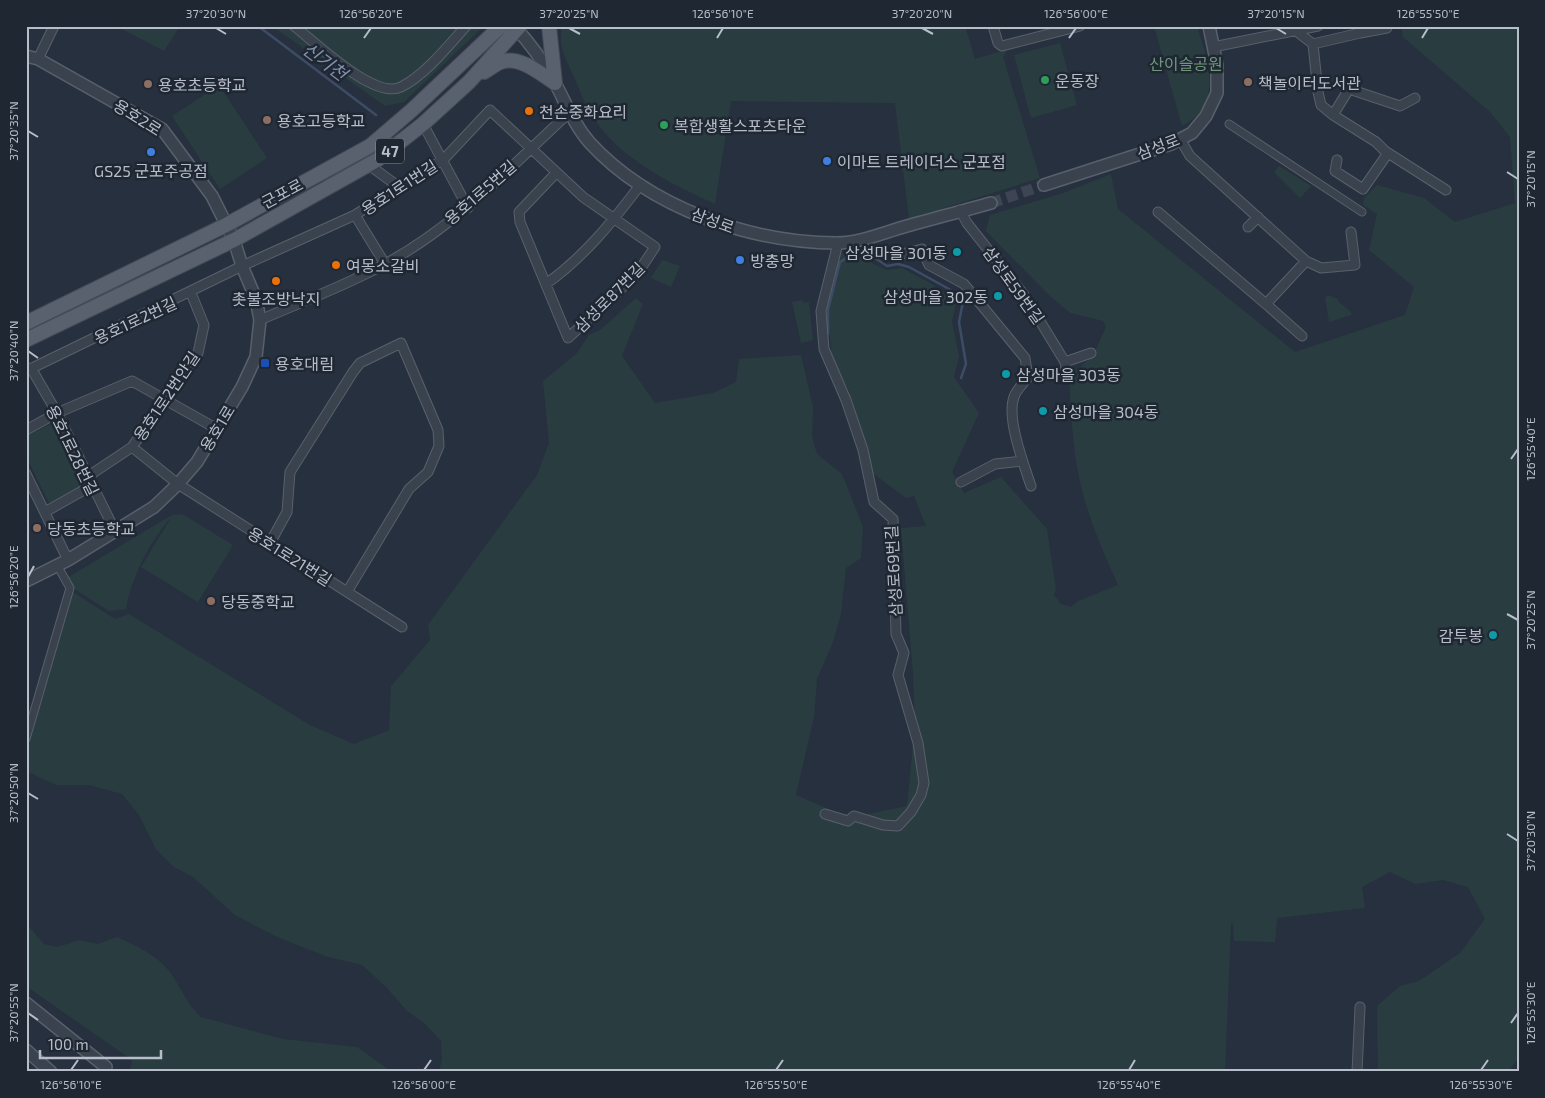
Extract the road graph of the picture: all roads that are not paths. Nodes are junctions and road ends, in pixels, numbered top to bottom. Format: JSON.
{"nodes":[{"id":1,"x":54,"y":26,"type":"edge"},
{"id":2,"x":294,"y":26,"type":"edge"},
{"id":3,"x":466,"y":26,"type":"edge"},
{"id":4,"x":501,"y":26,"type":"edge"},
{"id":5,"x":549,"y":26,"type":"edge"},
{"id":6,"x":993,"y":26,"type":"edge"},
{"id":7,"x":1080,"y":26,"type":"edge"},
{"id":8,"x":1209,"y":26,"type":"edge"},
{"id":9,"x":1318,"y":26,"type":"edge"},
{"id":10,"x":1386,"y":26,"type":"edge"},
{"id":11,"x":517,"y":27,"type":"edge"},
{"id":12,"x":1359,"y":30,"type":"edge"},
{"id":13,"x":1296,"y":31,"type":"junction"},
{"id":14,"x":1313,"y":44,"type":"junction"},
{"id":15,"x":1213,"y":47,"type":"junction"},
{"id":16,"x":32,"y":58,"type":"edge"},
{"id":17,"x":469,"y":82,"type":"junction"},
{"id":18,"x":1317,"y":82,"type":"junction"},
{"id":19,"x":555,"y":83,"type":"junction"},
{"id":20,"x":1271,"y":84,"type":"dead end"},
{"id":21,"x":1415,"y":98,"type":"dead end"},
{"id":22,"x":569,"y":112,"type":"junction"},
{"id":23,"x":1333,"y":115,"type":"junction"},
{"id":24,"x":424,"y":124,"type":"junction"},
{"id":25,"x":1229,"y":124,"type":"dead end"},
{"id":26,"x":1180,"y":139,"type":"junction"},
{"id":27,"x":531,"y":148,"type":"junction"},
{"id":28,"x":1388,"y":153,"type":"junction"},
{"id":29,"x":444,"y":158,"type":"junction"},
{"id":30,"x":1337,"y":160,"type":"dead end"},
{"id":31,"x":369,"y":165,"type":"junction"},
{"id":32,"x":556,"y":173,"type":"junction"},
{"id":33,"x":641,"y":184,"type":"junction"},
{"id":34,"x":1044,"y":186,"type":"tunnel mouth"},
{"id":35,"x":399,"y":187,"type":"junction"},
{"id":36,"x":1446,"y":190,"type":"dead end"},
{"id":37,"x":991,"y":203,"type":"tunnel mouth"},
{"id":38,"x":468,"y":208,"type":"junction"},
{"id":39,"x":960,"y":210,"type":"junction"},
{"id":40,"x":1158,"y":212,"type":"dead end"},
{"id":41,"x":1362,"y":212,"type":"dead end"},
{"id":42,"x":355,"y":215,"type":"junction"},
{"id":43,"x":1258,"y":217,"type":"junction"},
{"id":44,"x":614,"y":219,"type":"junction"},
{"id":45,"x":226,"y":225,"type":"junction"},
{"id":46,"x":1248,"y":227,"type":"dead end"},
{"id":47,"x":1351,"y":232,"type":"dead end"},
{"id":48,"x":234,"y":240,"type":"junction"},
{"id":49,"x":838,"y":243,"type":"junction"},
{"id":50,"x":898,"y":254,"type":"dead end"},
{"id":51,"x":1306,"y":261,"type":"junction"},
{"id":52,"x":385,"y":264,"type":"junction"},
{"id":53,"x":242,"y":266,"type":"junction"},
{"id":54,"x":546,"y":284,"type":"junction"},
{"id":55,"x":191,"y":293,"type":"junction"},
{"id":56,"x":1266,"y":304,"type":"junction"},
{"id":57,"x":260,"y":320,"type":"junction"},
{"id":58,"x":26,"y":322,"type":"edge"},
{"id":59,"x":1302,"y":336,"type":"dead end"},
{"id":60,"x":26,"y":340,"type":"edge"},
{"id":61,"x":1091,"y":353,"type":"dead end"},
{"id":62,"x":1065,"y":362,"type":"junction"},
{"id":63,"x":29,"y":370,"type":"edge"},
{"id":64,"x":1028,"y":377,"type":"junction"},
{"id":65,"x":167,"y":400,"type":"junction"},
{"id":66,"x":57,"y":413,"type":"junction"},
{"id":67,"x":217,"y":429,"type":"junction"},
{"id":68,"x":26,"y":430,"type":"edge"},
{"id":69,"x":132,"y":447,"type":"junction"},
{"id":70,"x":1022,"y":461,"type":"junction"},
{"id":71,"x":26,"y":474,"type":"edge"},
{"id":72,"x":87,"y":477,"type":"junction"},
{"id":73,"x":962,"y":482,"type":"dead end"},
{"id":74,"x":178,"y":484,"type":"junction"},
{"id":75,"x":91,"y":486,"type":"junction"},
{"id":76,"x":1031,"y":486,"type":"dead end"},
{"id":77,"x":44,"y":512,"type":"junction"},
{"id":78,"x":115,"y":532,"type":"junction"},
{"id":79,"x":270,"y":543,"type":"junction"},
{"id":80,"x":68,"y":560,"type":"junction"},
{"id":81,"x":57,"y":566,"type":"junction"},
{"id":82,"x":26,"y":581,"type":"edge"},
{"id":83,"x":347,"y":592,"type":"junction"},
{"id":84,"x":402,"y":627,"type":"dead end"},
{"id":85,"x":26,"y":739,"type":"edge"},
{"id":86,"x":825,"y":814,"type":"dead end"},
{"id":87,"x":26,"y":1003,"type":"edge"},
{"id":88,"x":1360,"y":1006,"type":"dead end"},
{"id":89,"x":26,"y":1050,"type":"edge"},
{"id":90,"x":106,"y":1067,"type":"dead end"},
{"id":91,"x":51,"y":1072,"type":"edge"},
{"id":92,"x":1357,"y":1072,"type":"edge"}],
"edges":[{"from":1,"to":16,"type":"street"},
{"from":2,"to":3,"type":"street"},
{"from":4,"to":45,"type":"main road","name":"군포로","number":"47"},
{"from":5,"to":19,"type":"main road"},
{"from":6,"to":7,"type":"street"},
{"from":8,"to":15,"type":"street","name":"삼성로"},
{"from":9,"to":13,"type":"street"},
{"from":10,"to":12,"type":"street"},
{"from":11,"to":17,"type":"main road","name":"군포로","number":"47"},
{"from":11,"to":19,"type":"street","name":"삼성로"},
{"from":12,"to":14,"type":"street"},
{"from":13,"to":14,"type":"street"},
{"from":13,"to":15,"type":"street"},
{"from":14,"to":18,"type":"street"},
{"from":15,"to":26,"type":"street","name":"삼성로"},
{"from":16,"to":45,"type":"street","name":"용호2로"},
{"from":17,"to":19,"type":"main road"},
{"from":17,"to":24,"type":"main road","name":"군포로","number":"47"},
{"from":18,"to":20,"type":"street"},
{"from":18,"to":23,"type":"street"},
{"from":19,"to":22,"type":"street","name":"삼성로"},
{"from":21,"to":23,"type":"street"},
{"from":22,"to":27,"type":"street","name":"용호1로5번길"},
{"from":22,"to":33,"type":"street","name":"삼성로"},
{"from":23,"to":28,"type":"street"},
{"from":24,"to":29,"type":"street"},
{"from":24,"to":31,"type":"main road","name":"군포로","number":"47"},
{"from":25,"to":41,"type":"street"},
{"from":26,"to":34,"type":"street","name":"삼성로"},
{"from":26,"to":43,"type":"street"},
{"from":27,"to":29,"type":"street","name":"용호1로1번길"},
{"from":27,"to":32,"type":"street"},
{"from":27,"to":38,"type":"street","name":"용호1로5번길"},
{"from":28,"to":30,"type":"street"},
{"from":28,"to":36,"type":"street"},
{"from":29,"to":35,"type":"street","name":"용호1로1번길"},
{"from":29,"to":38,"type":"street"},
{"from":31,"to":35,"type":"street"},
{"from":31,"to":48,"type":"main road","name":"군포로","number":"47"},
{"from":32,"to":44,"type":"street","name":"삼성로87번길"},
{"from":32,"to":54,"type":"street","name":"삼성로87번길"},
{"from":33,"to":44,"type":"street"},
{"from":33,"to":49,"type":"street","name":"삼성로"},
{"from":35,"to":42,"type":"street","name":"용호1로1번길"},
{"from":37,"to":39,"type":"street","name":"삼성로"},
{"from":38,"to":52,"type":"street","name":"용호1로5번길"},
{"from":39,"to":49,"type":"street","name":"삼성로"},
{"from":39,"to":62,"type":"street","name":"삼성로59번길"},
{"from":40,"to":56,"type":"street"},
{"from":42,"to":52,"type":"street"},
{"from":42,"to":53,"type":"street","name":"용호1로1번길"},
{"from":43,"to":46,"type":"street"},
{"from":43,"to":51,"type":"street"},
{"from":44,"to":54,"type":"street"},
{"from":44,"to":54,"type":"street","name":"삼성로87번길"},
{"from":45,"to":48,"type":"street","name":"용호2로"},
{"from":45,"to":58,"type":"main road","name":"군포로","number":"47"},
{"from":47,"to":51,"type":"street"},
{"from":48,"to":53,"type":"street","name":"용호1로"},
{"from":48,"to":60,"type":"main road","name":"군포로","number":"47"},
{"from":49,"to":86,"type":"street","name":"삼성로69번길"},
{"from":50,"to":64,"type":"street"},
{"from":51,"to":56,"type":"street"},
{"from":52,"to":57,"type":"street","name":"용호1로5번길"},
{"from":53,"to":55,"type":"street","name":"용호1로2번길"},
{"from":53,"to":57,"type":"street","name":"용호1로"},
{"from":55,"to":63,"type":"street","name":"용호1로2번길"},
{"from":55,"to":65,"type":"street","name":"용호1로2번안길"},
{"from":56,"to":59,"type":"street"},
{"from":57,"to":67,"type":"street","name":"용호1로"},
{"from":61,"to":62,"type":"street"},
{"from":62,"to":64,"type":"street","name":"삼성로59번길"},
{"from":63,"to":66,"type":"street","name":"용호1로28번길"},
{"from":64,"to":70,"type":"street"},
{"from":65,"to":66,"type":"street"},
{"from":65,"to":67,"type":"street"},
{"from":65,"to":69,"type":"street","name":"용호1로2번안길"},
{"from":66,"to":68,"type":"street"},
{"from":66,"to":72,"type":"street","name":"용호1로28번길"},
{"from":67,"to":74,"type":"street","name":"용호1로"},
{"from":69,"to":72,"type":"street","name":"용호1로2번안길"},
{"from":69,"to":74,"type":"street","name":"용호1로21번길"},
{"from":70,"to":73,"type":"street"},
{"from":70,"to":76,"type":"street"},
{"from":71,"to":77,"type":"street"},
{"from":72,"to":75,"type":"street","name":"용호1로28번길"},
{"from":74,"to":78,"type":"street","name":"용호1로"},
{"from":74,"to":79,"type":"street","name":"용호1로21번길"},
{"from":75,"to":77,"type":"street"},
{"from":75,"to":78,"type":"street","name":"용호1로28번길"},
{"from":77,"to":80,"type":"street"},
{"from":78,"to":80,"type":"street","name":"용호1로"},
{"from":79,"to":83,"type":"street","name":"용호1로21번길"},
{"from":79,"to":83,"type":"street"},
{"from":80,"to":81,"type":"street","name":"용호1로"},
{"from":81,"to":82,"type":"street","name":"용호1로"},
{"from":81,"to":85,"type":"street"},
{"from":83,"to":84,"type":"street","name":"용호1로21번길"},
{"from":87,"to":90,"type":"street"},
{"from":88,"to":92,"type":"street"},
{"from":89,"to":91,"type":"street"}]}
